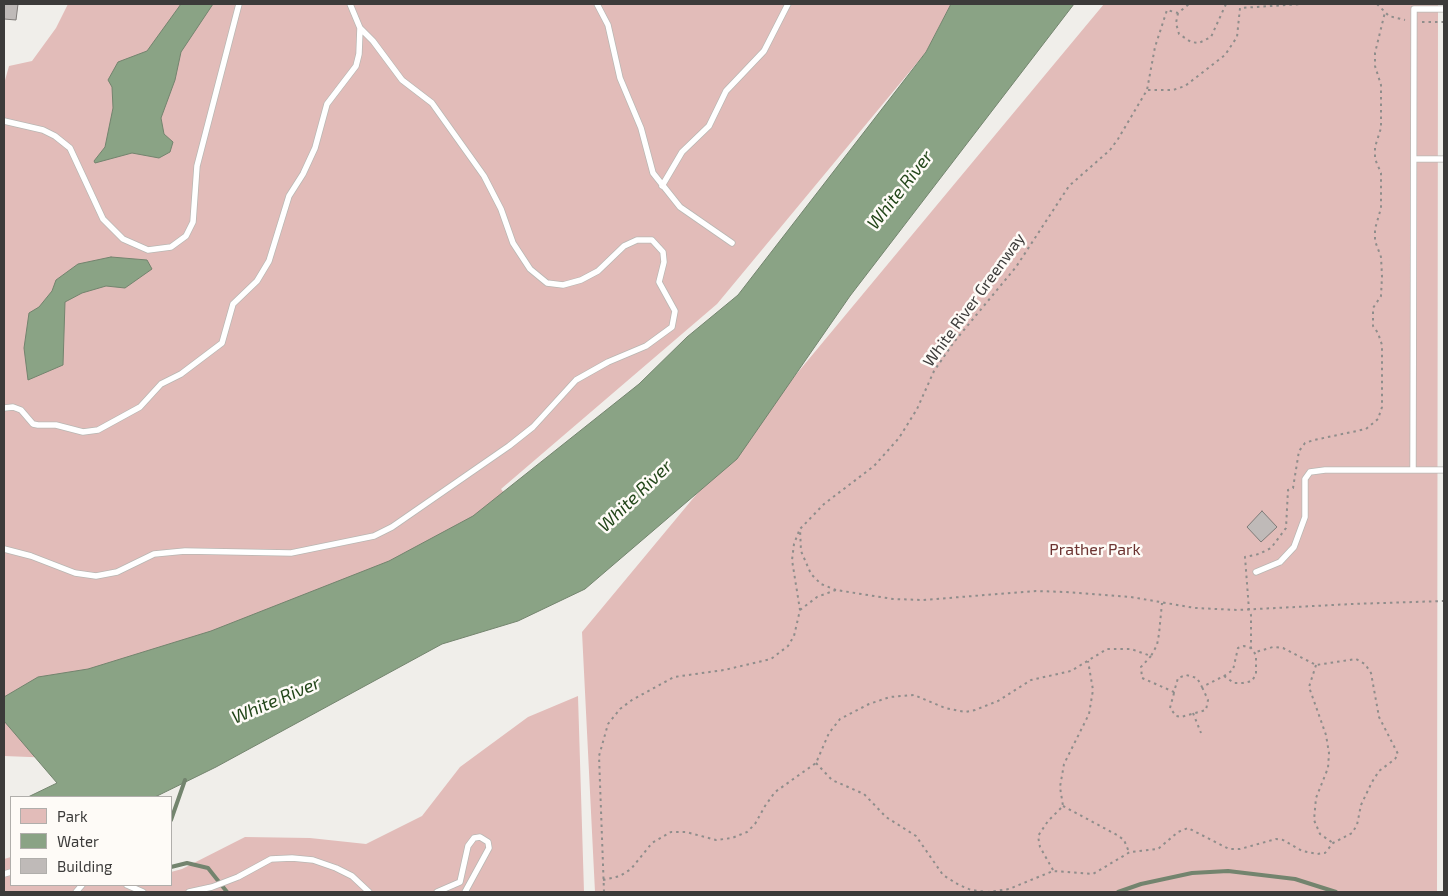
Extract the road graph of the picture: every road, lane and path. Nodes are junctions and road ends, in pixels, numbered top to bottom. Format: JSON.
{"nodes":[{"id":1,"x":239,"y":4,"type":"edge"},
{"id":2,"x":350,"y":4,"type":"edge"},
{"id":3,"x":597,"y":4,"type":"edge"},
{"id":4,"x":788,"y":4,"type":"edge"},
{"id":5,"x":1189,"y":4,"type":"edge"},
{"id":6,"x":1226,"y":4,"type":"edge"},
{"id":7,"x":1303,"y":4,"type":"edge"},
{"id":8,"x":1444,"y":9,"type":"edge"},
{"id":9,"x":1385,"y":12,"type":"dead end"},
{"id":10,"x":1178,"y":13,"type":"junction"},
{"id":11,"x":360,"y":28,"type":"junction"},
{"id":12,"x":1148,"y":90,"type":"junction"},
{"id":13,"x":4,"y":121,"type":"edge"},
{"id":14,"x":1414,"y":159,"type":"junction"},
{"id":15,"x":1444,"y":159,"type":"edge"},
{"id":16,"x":662,"y":186,"type":"junction"},
{"id":17,"x":732,"y":243,"type":"dead end"},
{"id":18,"x":4,"y":408,"type":"edge"},
{"id":19,"x":1413,"y":470,"type":"junction"},
{"id":20,"x":1444,"y":470,"type":"edge"},
{"id":21,"x":800,"y":529,"type":"junction"},
{"id":22,"x":4,"y":549,"type":"edge"},
{"id":23,"x":1256,"y":572,"type":"dead end"},
{"id":24,"x":836,"y":590,"type":"junction"},
{"id":25,"x":1444,"y":601,"type":"edge"},
{"id":26,"x":1162,"y":603,"type":"junction"},
{"id":27,"x":800,"y":610,"type":"junction"},
{"id":28,"x":1249,"y":610,"type":"junction"},
{"id":29,"x":1251,"y":648,"type":"junction"},
{"id":30,"x":1256,"y":652,"type":"junction"},
{"id":31,"x":1151,"y":656,"type":"junction"},
{"id":32,"x":1088,"y":661,"type":"junction"},
{"id":33,"x":1316,"y":665,"type":"junction"},
{"id":34,"x":1224,"y":676,"type":"junction"},
{"id":35,"x":1202,"y":688,"type":"junction"},
{"id":36,"x":1174,"y":692,"type":"junction"},
{"id":37,"x":1194,"y":713,"type":"junction"},
{"id":38,"x":1201,"y":733,"type":"dead end"},
{"id":39,"x":816,"y":763,"type":"junction"},
{"id":40,"x":1063,"y":806,"type":"junction"},
{"id":41,"x":1333,"y":843,"type":"junction"},
{"id":42,"x":1130,"y":852,"type":"junction"},
{"id":43,"x":1053,"y":871,"type":"junction"},
{"id":44,"x":603,"y":880,"type":"junction"},
{"id":45,"x":130,"y":886,"type":"edge"},
{"id":46,"x":143,"y":892,"type":"edge"},
{"id":47,"x":189,"y":892,"type":"edge"},
{"id":48,"x":369,"y":892,"type":"edge"},
{"id":49,"x":436,"y":892,"type":"edge"},
{"id":50,"x":465,"y":892,"type":"edge"},
{"id":51,"x":604,"y":892,"type":"edge"}],
"edges":[{"from":1,"to":13,"type":"lane"},
{"from":2,"to":11,"type":"lane"},
{"from":3,"to":16,"type":"lane"},
{"from":4,"to":16,"type":"lane"},
{"from":5,"to":10,"type":"path","name":"White River Greenway"},
{"from":6,"to":10,"type":"path"},
{"from":7,"to":12,"type":"path"},
{"from":8,"to":14,"type":"lane"},
{"from":9,"to":28,"type":"path"},
{"from":10,"to":12,"type":"path","name":"White River Greenway"},
{"from":11,"to":18,"type":"lane"},
{"from":11,"to":22,"type":"lane"},
{"from":12,"to":21,"type":"path","name":"White River Greenway"},
{"from":14,"to":15,"type":"lane"},
{"from":14,"to":19,"type":"lane"},
{"from":16,"to":17,"type":"lane"},
{"from":19,"to":20,"type":"lane"},
{"from":19,"to":23,"type":"lane"},
{"from":21,"to":24,"type":"path"},
{"from":21,"to":27,"type":"path","name":"White River Greenway"},
{"from":24,"to":26,"type":"path"},
{"from":24,"to":27,"type":"path"},
{"from":25,"to":28,"type":"path"},
{"from":26,"to":28,"type":"path"},
{"from":26,"to":31,"type":"path"},
{"from":27,"to":44,"type":"path","name":"White River Greenway"},
{"from":28,"to":29,"type":"path"},
{"from":29,"to":30,"type":"path"},
{"from":29,"to":34,"type":"path"},
{"from":30,"to":33,"type":"path"},
{"from":30,"to":34,"type":"path"},
{"from":31,"to":32,"type":"path"},
{"from":31,"to":36,"type":"path"},
{"from":32,"to":39,"type":"path"},
{"from":32,"to":40,"type":"path"},
{"from":33,"to":41,"type":"path"},
{"from":33,"to":41,"type":"path"},
{"from":34,"to":35,"type":"path"},
{"from":35,"to":36,"type":"path"},
{"from":35,"to":37,"type":"path"},
{"from":36,"to":37,"type":"path"},
{"from":37,"to":38,"type":"path"},
{"from":39,"to":43,"type":"path"},
{"from":39,"to":44,"type":"path"},
{"from":40,"to":42,"type":"path"},
{"from":40,"to":43,"type":"path"},
{"from":41,"to":42,"type":"path"},
{"from":42,"to":43,"type":"path"},
{"from":44,"to":51,"type":"path","name":"White River Greenway"},
{"from":45,"to":46,"type":"lane"},
{"from":47,"to":48,"type":"lane"},
{"from":49,"to":50,"type":"lane"}]}
